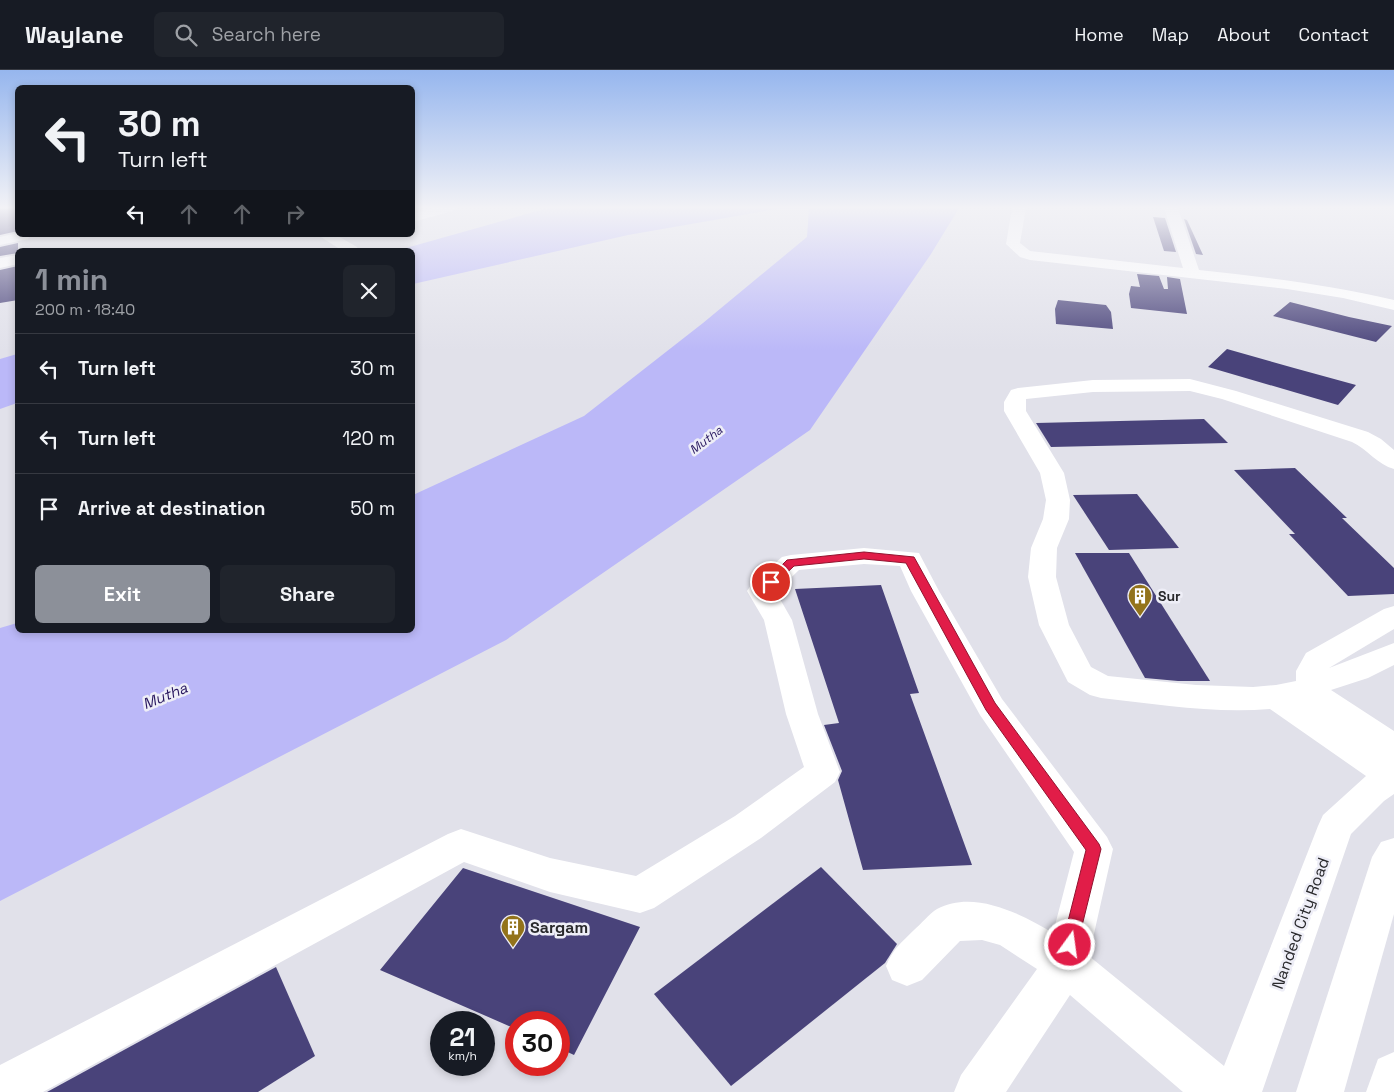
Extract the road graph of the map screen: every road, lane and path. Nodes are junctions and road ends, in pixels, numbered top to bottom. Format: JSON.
{"nodes":[{"id":1,"x":1032,"y":256,"type":"edge"},
{"id":2,"x":1187,"y":256,"type":"edge"},
{"id":3,"x":15,"y":260,"type":"edge"},
{"id":4,"x":0,"y":263,"type":"edge"},
{"id":5,"x":1193,"y":274,"type":"junction"},
{"id":6,"x":1394,"y":304,"type":"edge"},
{"id":7,"x":1394,"y":462,"type":"edge"},
{"id":8,"x":1394,"y":616,"type":"edge"},
{"id":9,"x":1394,"y":653,"type":"edge"},
{"id":10,"x":1298,"y":691,"type":"junction"},
{"id":11,"x":1393,"y":767,"type":"edge"},
{"id":12,"x":1394,"y":854,"type":"edge"},
{"id":13,"x":1066,"y":964,"type":"junction"},
{"id":14,"x":907,"y":966,"type":"dead end"},
{"id":15,"x":1394,"y":1075,"type":"edge"},
{"id":16,"x":0,"y":1090,"type":"edge"},
{"id":17,"x":978,"y":1092,"type":"edge"},
{"id":18,"x":1219,"y":1092,"type":"edge"},
{"id":19,"x":1238,"y":1092,"type":"edge"},
{"id":20,"x":1320,"y":1092,"type":"edge"},
{"id":21,"x":1390,"y":1092,"type":"edge"}],
"edges":[{"from":1,"to":5,"type":"street"},
{"from":2,"to":5,"type":"street"},
{"from":3,"to":4,"type":"street"},
{"from":5,"to":6,"type":"street"},
{"from":7,"to":10,"type":"street"},
{"from":8,"to":10,"type":"street"},
{"from":9,"to":10,"type":"street"},
{"from":10,"to":11,"type":"street"},
{"from":11,"to":19,"type":"street","name":"Nanded City Road"},
{"from":12,"to":20,"type":"street"},
{"from":13,"to":14,"type":"street"},
{"from":13,"to":16,"type":"street"},
{"from":13,"to":17,"type":"street"},
{"from":13,"to":18,"type":"street"},
{"from":15,"to":21,"type":"street"}]}
